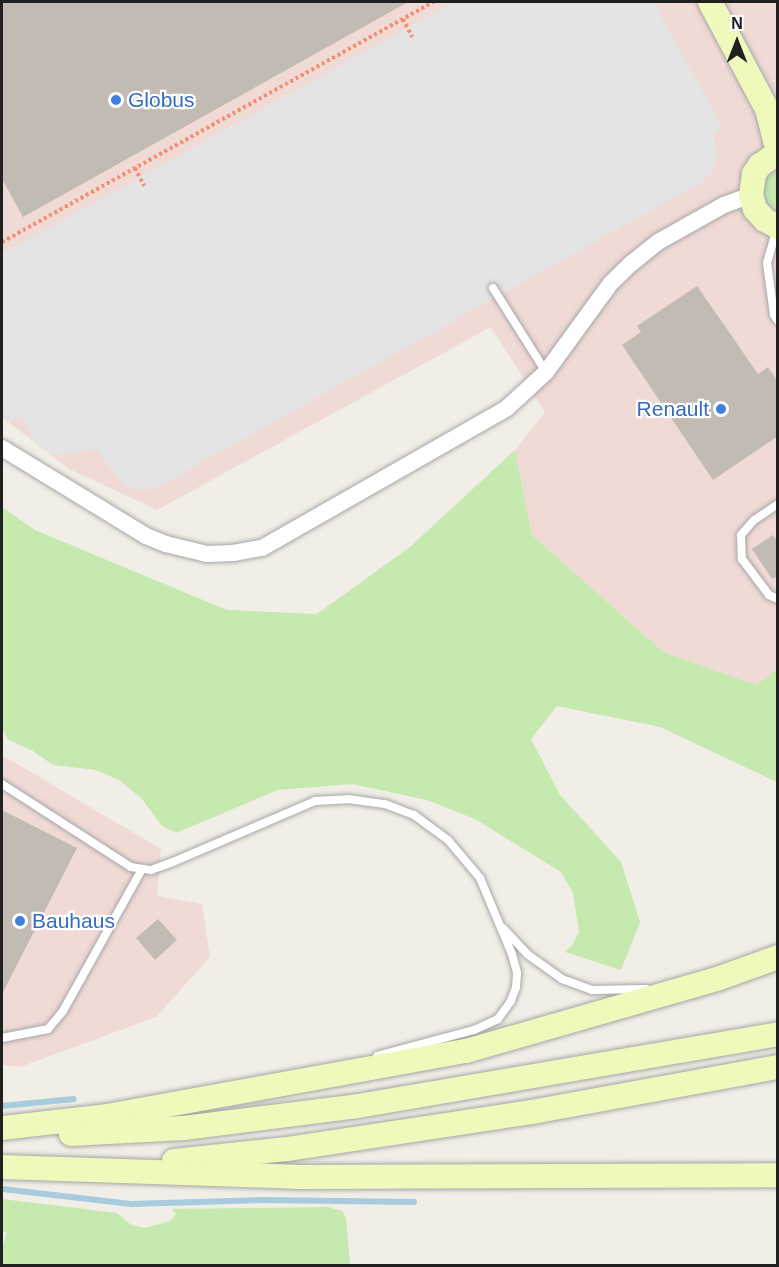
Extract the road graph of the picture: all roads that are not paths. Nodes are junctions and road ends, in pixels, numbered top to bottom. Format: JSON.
{"nodes":[{"id":1,"x":710,"y":2,"type":"edge"},
{"id":2,"x":777,"y":153,"type":"edge"},
{"id":3,"x":751,"y":195,"type":"junction"},
{"id":4,"x":777,"y":227,"type":"edge"},
{"id":5,"x":493,"y":288,"type":"dead end"},
{"id":6,"x":777,"y":321,"type":"edge"},
{"id":7,"x":546,"y":372,"type":"junction"},
{"id":8,"x":2,"y":448,"type":"edge"},
{"id":9,"x":777,"y":504,"type":"edge"},
{"id":10,"x":777,"y":599,"type":"edge"},
{"id":11,"x":2,"y":784,"type":"edge"},
{"id":12,"x":142,"y":869,"type":"junction"},
{"id":13,"x":497,"y":922,"type":"junction"},
{"id":14,"x":777,"y":957,"type":"edge"},
{"id":15,"x":717,"y":979,"type":"junction"},
{"id":16,"x":777,"y":1034,"type":"edge"},
{"id":17,"x":2,"y":1038,"type":"edge"},
{"id":18,"x":370,"y":1058,"type":"dead end"},
{"id":19,"x":360,"y":1060,"type":"dead end"},
{"id":20,"x":777,"y":1067,"type":"edge"},
{"id":21,"x":107,"y":1116,"type":"junction"},
{"id":22,"x":2,"y":1128,"type":"edge"},
{"id":23,"x":2,"y":1134,"type":"edge"},
{"id":24,"x":11,"y":1167,"type":"edge"},
{"id":25,"x":777,"y":1175,"type":"edge"}],
"edges":[{"from":1,"to":2,"type":"main road"},
{"from":2,"to":3,"type":"main road"},
{"from":3,"to":4,"type":"main road"},
{"from":3,"to":7,"type":"street"},
{"from":4,"to":6,"type":"lane"},
{"from":5,"to":7,"type":"lane"},
{"from":7,"to":8,"type":"street"},
{"from":9,"to":10,"type":"lane"},
{"from":11,"to":12,"type":"lane"},
{"from":12,"to":13,"type":"lane"},
{"from":12,"to":17,"type":"lane"},
{"from":13,"to":15,"type":"lane"},
{"from":13,"to":18,"type":"lane"},
{"from":14,"to":15,"type":"main road"},
{"from":15,"to":21,"type":"main road"},
{"from":16,"to":23,"type":"main road"},
{"from":19,"to":21,"type":"lane"},
{"from":20,"to":24,"type":"main road"},
{"from":21,"to":22,"type":"main road"},
{"from":24,"to":25,"type":"main road"}]}
